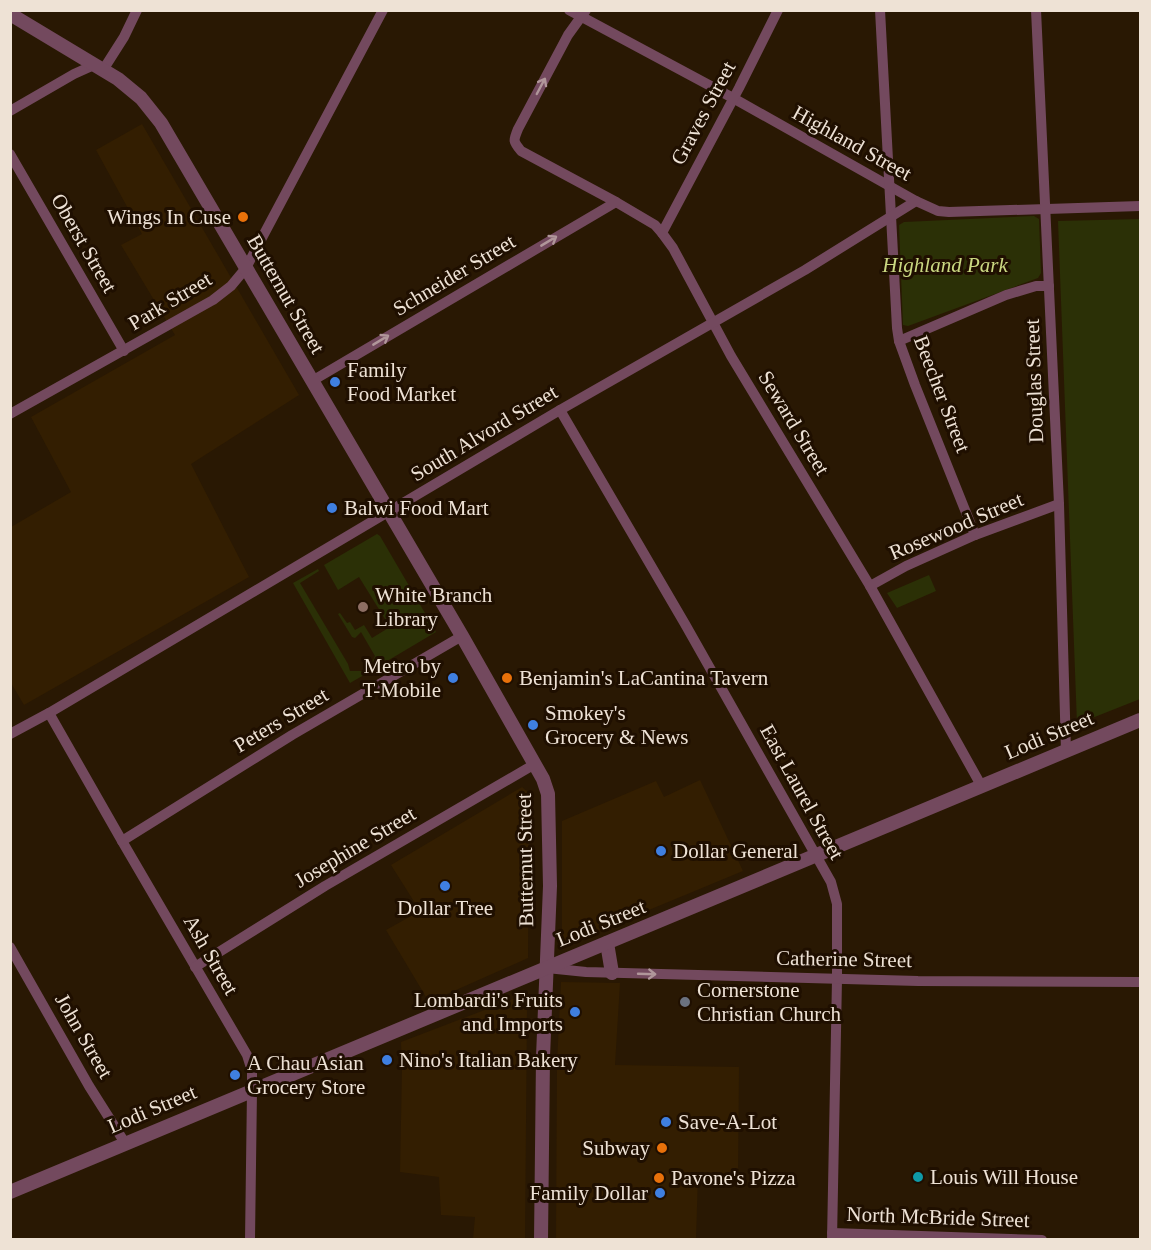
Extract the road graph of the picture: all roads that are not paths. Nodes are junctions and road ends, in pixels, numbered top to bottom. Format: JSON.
{"nodes":[{"id":1,"x":137,"y":10,"type":"edge"},
{"id":2,"x":383,"y":10,"type":"edge"},
{"id":3,"x":569,"y":10,"type":"edge"},
{"id":4,"x":778,"y":10,"type":"edge"},
{"id":5,"x":880,"y":10,"type":"edge"},
{"id":6,"x":1036,"y":10,"type":"edge"},
{"id":7,"x":10,"y":14,"type":"edge"},
{"id":8,"x":584,"y":14,"type":"edge"},
{"id":9,"x":98,"y":68,"type":"junction"},
{"id":10,"x":733,"y":98,"type":"junction"},
{"id":11,"x":10,"y":111,"type":"edge"},
{"id":12,"x":10,"y":154,"type":"edge"},
{"id":13,"x":890,"y":187,"type":"junction"},
{"id":14,"x":916,"y":201,"type":"junction"},
{"id":15,"x":616,"y":202,"type":"junction"},
{"id":16,"x":1140,"y":206,"type":"edge"},
{"id":17,"x":1046,"y":209,"type":"junction"},
{"id":18,"x":892,"y":216,"type":"junction"},
{"id":19,"x":662,"y":233,"type":"junction"},
{"id":20,"x":246,"y":268,"type":"junction"},
{"id":21,"x":1049,"y":286,"type":"junction"},
{"id":22,"x":713,"y":322,"type":"junction"},
{"id":23,"x":899,"y":341,"type":"junction"},
{"id":24,"x":124,"y":351,"type":"junction"},
{"id":25,"x":312,"y":381,"type":"junction"},
{"id":26,"x":560,"y":410,"type":"junction"},
{"id":27,"x":10,"y":414,"type":"edge"},
{"id":28,"x":1059,"y":504,"type":"junction"},
{"id":29,"x":389,"y":513,"type":"junction"},
{"id":30,"x":975,"y":535,"type":"junction"},
{"id":31,"x":870,"y":586,"type":"junction"},
{"id":32,"x":462,"y":636,"type":"junction"},
{"id":33,"x":49,"y":713,"type":"junction"},
{"id":34,"x":1140,"y":720,"type":"edge"},
{"id":35,"x":10,"y":734,"type":"edge"},
{"id":36,"x":1066,"y":751,"type":"junction"},
{"id":37,"x":536,"y":764,"type":"junction"},
{"id":38,"x":982,"y":787,"type":"junction"},
{"id":39,"x":122,"y":842,"type":"junction"},
{"id":40,"x":816,"y":856,"type":"junction"},
{"id":41,"x":607,"y":943,"type":"junction"},
{"id":42,"x":10,"y":947,"type":"edge"},
{"id":43,"x":195,"y":967,"type":"junction"},
{"id":44,"x":547,"y":968,"type":"junction"},
{"id":45,"x":612,"y":973,"type":"junction"},
{"id":46,"x":837,"y":979,"type":"junction"},
{"id":47,"x":1140,"y":982,"type":"edge"},
{"id":48,"x":252,"y":1090,"type":"junction"},
{"id":49,"x":125,"y":1143,"type":"junction"},
{"id":50,"x":10,"y":1192,"type":"edge"},
{"id":51,"x":832,"y":1236,"type":"edge"},
{"id":52,"x":250,"y":1239,"type":"edge"},
{"id":53,"x":541,"y":1239,"type":"edge"},
{"id":54,"x":1042,"y":1239,"type":"edge"}],
"edges":[{"from":1,"to":9,"type":"street"},
{"from":2,"to":20,"type":"street","name":"Park Street"},
{"from":3,"to":8,"type":"street","name":"Highland Street"},
{"from":4,"to":10,"type":"street","name":"Graves Street"},
{"from":5,"to":13,"type":"street","name":"Beecher Street"},
{"from":6,"to":17,"type":"street","name":"Douglas Street"},
{"from":7,"to":9,"type":"street","name":"Butternut Street"},
{"from":8,"to":10,"type":"street","name":"Highland Street"},
{"from":15,"to":8,"type":"street","name":"Seward Street","one_way":true},
{"from":9,"to":11,"type":"street"},
{"from":9,"to":20,"type":"street","name":"Butternut Street"},
{"from":10,"to":13,"type":"street","name":"Highland Street"},
{"from":10,"to":19,"type":"street","name":"Graves Street"},
{"from":12,"to":24,"type":"street","name":"Oberst Street"},
{"from":13,"to":14,"type":"street","name":"Highland Street"},
{"from":13,"to":18,"type":"street","name":"Beecher Street"},
{"from":14,"to":17,"type":"street","name":"Highland Street"},
{"from":14,"to":18,"type":"street","name":"South Alvord Street"},
{"from":15,"to":19,"type":"street","name":"Seward Street"},
{"from":25,"to":15,"type":"street","name":"Schneider Street","one_way":true},
{"from":16,"to":17,"type":"street","name":"Highland Street"},
{"from":17,"to":21,"type":"street","name":"Douglas Street"},
{"from":18,"to":22,"type":"street","name":"South Alvord Street"},
{"from":18,"to":23,"type":"street","name":"Beecher Street"},
{"from":19,"to":22,"type":"street","name":"Seward Street"},
{"from":20,"to":24,"type":"street","name":"Park Street"},
{"from":20,"to":25,"type":"street","name":"Butternut Street"},
{"from":21,"to":23,"type":"street"},
{"from":21,"to":28,"type":"street","name":"Douglas Street"},
{"from":22,"to":26,"type":"street","name":"South Alvord Street"},
{"from":22,"to":31,"type":"street","name":"Seward Street"},
{"from":23,"to":30,"type":"street","name":"Beecher Street"},
{"from":24,"to":27,"type":"street","name":"Park Street"},
{"from":25,"to":29,"type":"street","name":"Butternut Street"},
{"from":26,"to":29,"type":"street","name":"South Alvord Street"},
{"from":26,"to":40,"type":"street","name":"East Laurel Street"},
{"from":28,"to":30,"type":"street","name":"Rosewood Street"},
{"from":28,"to":36,"type":"street","name":"Douglas Street"},
{"from":29,"to":32,"type":"street","name":"Butternut Street"},
{"from":29,"to":33,"type":"street","name":"South Alvord Street"},
{"from":30,"to":31,"type":"street","name":"Rosewood Street"},
{"from":31,"to":38,"type":"street","name":"Seward Street"},
{"from":32,"to":37,"type":"street","name":"Butternut Street"},
{"from":32,"to":39,"type":"street","name":"Peters Street"},
{"from":33,"to":35,"type":"street","name":"South Alvord Street"},
{"from":33,"to":39,"type":"street","name":"Ash Street"},
{"from":34,"to":36,"type":"street","name":"Lodi Street"},
{"from":36,"to":38,"type":"street","name":"Lodi Street"},
{"from":37,"to":43,"type":"street","name":"Josephine Street"},
{"from":37,"to":44,"type":"street","name":"Butternut Street"},
{"from":38,"to":40,"type":"street","name":"Lodi Street"},
{"from":39,"to":43,"type":"street","name":"Ash Street"},
{"from":40,"to":41,"type":"street","name":"Lodi Street"},
{"from":40,"to":46,"type":"street","name":"East Laurel Street"},
{"from":41,"to":44,"type":"street","name":"Lodi Street"},
{"from":41,"to":45,"type":"street"},
{"from":42,"to":49,"type":"street","name":"John Street"},
{"from":43,"to":48,"type":"street","name":"Ash Street"},
{"from":44,"to":45,"type":"street","name":"Catherine Street"},
{"from":44,"to":48,"type":"street","name":"Lodi Street"},
{"from":44,"to":53,"type":"street","name":"Butternut Street"},
{"from":45,"to":46,"type":"street","name":"Catherine Street","one_way":true},
{"from":46,"to":47,"type":"street","name":"Catherine Street"},
{"from":46,"to":51,"type":"street","name":"East Laurel Street"},
{"from":48,"to":49,"type":"street","name":"Lodi Street"},
{"from":48,"to":52,"type":"street","name":"Ash Street"},
{"from":49,"to":50,"type":"street","name":"Lodi Street"},
{"from":51,"to":54,"type":"street","name":"North McBride Street"}]}
